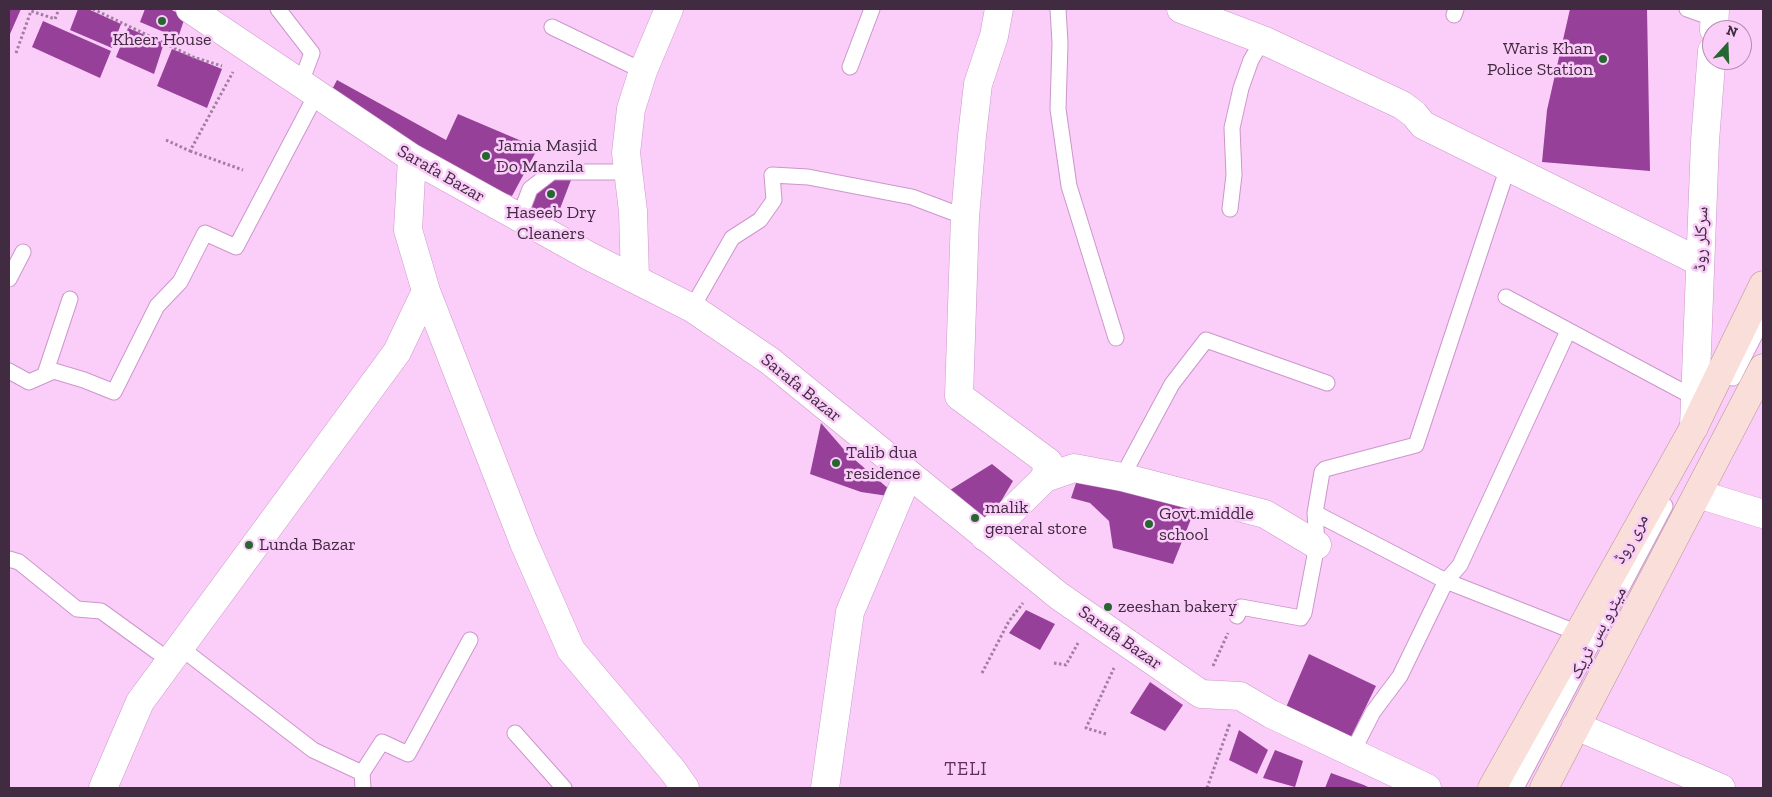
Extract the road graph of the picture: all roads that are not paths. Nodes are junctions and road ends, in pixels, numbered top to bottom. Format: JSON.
{"nodes":[{"id":1,"x":190,"y":9,"type":"edge"},
{"id":2,"x":278,"y":9,"type":"edge"},
{"id":3,"x":669,"y":9,"type":"edge"},
{"id":4,"x":872,"y":9,"type":"edge"},
{"id":5,"x":999,"y":9,"type":"edge"},
{"id":6,"x":1058,"y":9,"type":"edge"},
{"id":7,"x":1181,"y":9,"type":"edge"},
{"id":8,"x":1687,"y":9,"type":"edge"},
{"id":9,"x":1714,"y":19,"type":"edge"},
{"id":10,"x":552,"y":27,"type":"dead end"},
{"id":11,"x":1263,"y":40,"type":"junction"},
{"id":12,"x":850,"y":67,"type":"dead end"},
{"id":13,"x":643,"y":70,"type":"junction"},
{"id":14,"x":1711,"y":70,"type":"edge"},
{"id":15,"x":308,"y":90,"type":"junction"},
{"id":16,"x":412,"y":158,"type":"junction"},
{"id":17,"x":1508,"y":167,"type":"junction"},
{"id":18,"x":628,"y":172,"type":"junction"},
{"id":19,"x":1230,"y":209,"type":"dead end"},
{"id":20,"x":965,"y":217,"type":"junction"},
{"id":21,"x":519,"y":218,"type":"junction"},
{"id":22,"x":23,"y":252,"type":"dead end"},
{"id":23,"x":1700,"y":262,"type":"junction"},
{"id":24,"x":635,"y":278,"type":"junction"},
{"id":25,"x":9,"y":279,"type":"edge"},
{"id":26,"x":1763,"y":285,"type":"edge"},
{"id":27,"x":426,"y":291,"type":"junction"},
{"id":28,"x":1506,"y":297,"type":"dead end"},
{"id":29,"x":70,"y":299,"type":"dead end"},
{"id":30,"x":692,"y":308,"type":"junction"},
{"id":31,"x":1763,"y":319,"type":"edge"},
{"id":32,"x":1568,"y":331,"type":"junction"},
{"id":33,"x":1116,"y":338,"type":"dead end"},
{"id":34,"x":1763,"y":368,"type":"edge"},
{"id":35,"x":9,"y":371,"type":"edge"},
{"id":36,"x":46,"y":374,"type":"junction"},
{"id":37,"x":1326,"y":383,"type":"dead end"},
{"id":38,"x":1695,"y":398,"type":"junction"},
{"id":39,"x":1694,"y":427,"type":"junction"},
{"id":40,"x":908,"y":475,"type":"junction"},
{"id":41,"x":1122,"y":477,"type":"junction"},
{"id":42,"x":1045,"y":478,"type":"junction"},
{"id":43,"x":1698,"y":494,"type":"junction"},
{"id":44,"x":1315,"y":513,"type":"junction"},
{"id":45,"x":1763,"y":514,"type":"edge"},
{"id":46,"x":985,"y":537,"type":"junction"},
{"id":47,"x":1317,"y":545,"type":"junction"},
{"id":48,"x":9,"y":559,"type":"edge"},
{"id":49,"x":1446,"y":581,"type":"junction"},
{"id":50,"x":1237,"y":616,"type":"road end"},
{"id":51,"x":1578,"y":633,"type":"junction"},
{"id":52,"x":470,"y":640,"type":"dead end"},
{"id":53,"x":175,"y":654,"type":"junction"},
{"id":54,"x":1576,"y":726,"type":"junction"},
{"id":55,"x":515,"y":734,"type":"dead end"},
{"id":56,"x":1352,"y":753,"type":"junction"},
{"id":57,"x":363,"y":781,"type":"edge"},
{"id":58,"x":103,"y":788,"type":"edge"},
{"id":59,"x":564,"y":788,"type":"edge"},
{"id":60,"x":685,"y":788,"type":"edge"},
{"id":61,"x":826,"y":788,"type":"edge"},
{"id":62,"x":1427,"y":788,"type":"edge"},
{"id":63,"x":1492,"y":788,"type":"edge"},
{"id":64,"x":1516,"y":788,"type":"edge"},
{"id":65,"x":1544,"y":788,"type":"edge"},
{"id":66,"x":1721,"y":788,"type":"edge"}],
"edges":[{"from":1,"to":15,"type":"street","name":"Sarafa Bazar"},
{"from":2,"to":15,"type":"lane"},
{"from":3,"to":13,"type":"street"},
{"from":4,"to":12,"type":"lane"},
{"from":5,"to":20,"type":"street"},
{"from":6,"to":33,"type":"lane"},
{"from":7,"to":11,"type":"street"},
{"from":8,"to":9,"type":"lane"},
{"from":10,"to":13,"type":"lane"},
{"from":11,"to":17,"type":"street"},
{"from":11,"to":19,"type":"lane"},
{"from":13,"to":18,"type":"street"},
{"from":14,"to":23,"type":"street","name":"سرکلر روڈ"},
{"from":15,"to":16,"type":"street","name":"Sarafa Bazar"},
{"from":15,"to":36,"type":"lane"},
{"from":16,"to":21,"type":"street","name":"Sarafa Bazar"},
{"from":16,"to":27,"type":"street"},
{"from":17,"to":23,"type":"street"},
{"from":17,"to":44,"type":"lane"},
{"from":18,"to":21,"type":"lane"},
{"from":18,"to":24,"type":"street"},
{"from":20,"to":30,"type":"lane"},
{"from":20,"to":42,"type":"street"},
{"from":21,"to":24,"type":"street","name":"Sarafa Bazar"},
{"from":22,"to":25,"type":"lane"},
{"from":23,"to":38,"type":"street","name":"سرکلر روڈ"},
{"from":24,"to":30,"type":"street","name":"Sarafa Bazar"},
{"from":26,"to":39,"type":"main road","name":"مری روڈ"},
{"from":27,"to":53,"type":"street"},
{"from":27,"to":60,"type":"street"},
{"from":28,"to":32,"type":"lane"},
{"from":29,"to":36,"type":"lane"},
{"from":30,"to":40,"type":"street","name":"Sarafa Bazar"},
{"from":31,"to":64,"type":"lane","name":"میٹرو بس ٹریک"},
{"from":32,"to":38,"type":"lane"},
{"from":32,"to":49,"type":"lane"},
{"from":34,"to":43,"type":"main road"},
{"from":35,"to":36,"type":"lane"},
{"from":37,"to":41,"type":"lane"},
{"from":38,"to":39,"type":"street","name":"سرکلر روڈ"},
{"from":39,"to":51,"type":"main road","name":"مری روڈ"},
{"from":40,"to":46,"type":"street","name":"Sarafa Bazar"},
{"from":40,"to":61,"type":"street"},
{"from":41,"to":42,"type":"street"},
{"from":41,"to":47,"type":"street"},
{"from":42,"to":46,"type":"street"},
{"from":43,"to":45,"type":"street"},
{"from":43,"to":54,"type":"main road"},
{"from":44,"to":47,"type":"lane"},
{"from":44,"to":49,"type":"lane"},
{"from":46,"to":56,"type":"street","name":"Sarafa Bazar"},
{"from":47,"to":50,"type":"lane"},
{"from":48,"to":53,"type":"lane"},
{"from":49,"to":51,"type":"lane"},
{"from":49,"to":56,"type":"lane"},
{"from":51,"to":63,"type":"main road","name":"مری روڈ"},
{"from":52,"to":57,"type":"lane"},
{"from":53,"to":57,"type":"lane"},
{"from":53,"to":58,"type":"street"},
{"from":54,"to":65,"type":"main road"},
{"from":54,"to":66,"type":"street"},
{"from":55,"to":59,"type":"lane"},
{"from":56,"to":62,"type":"street"}]}
